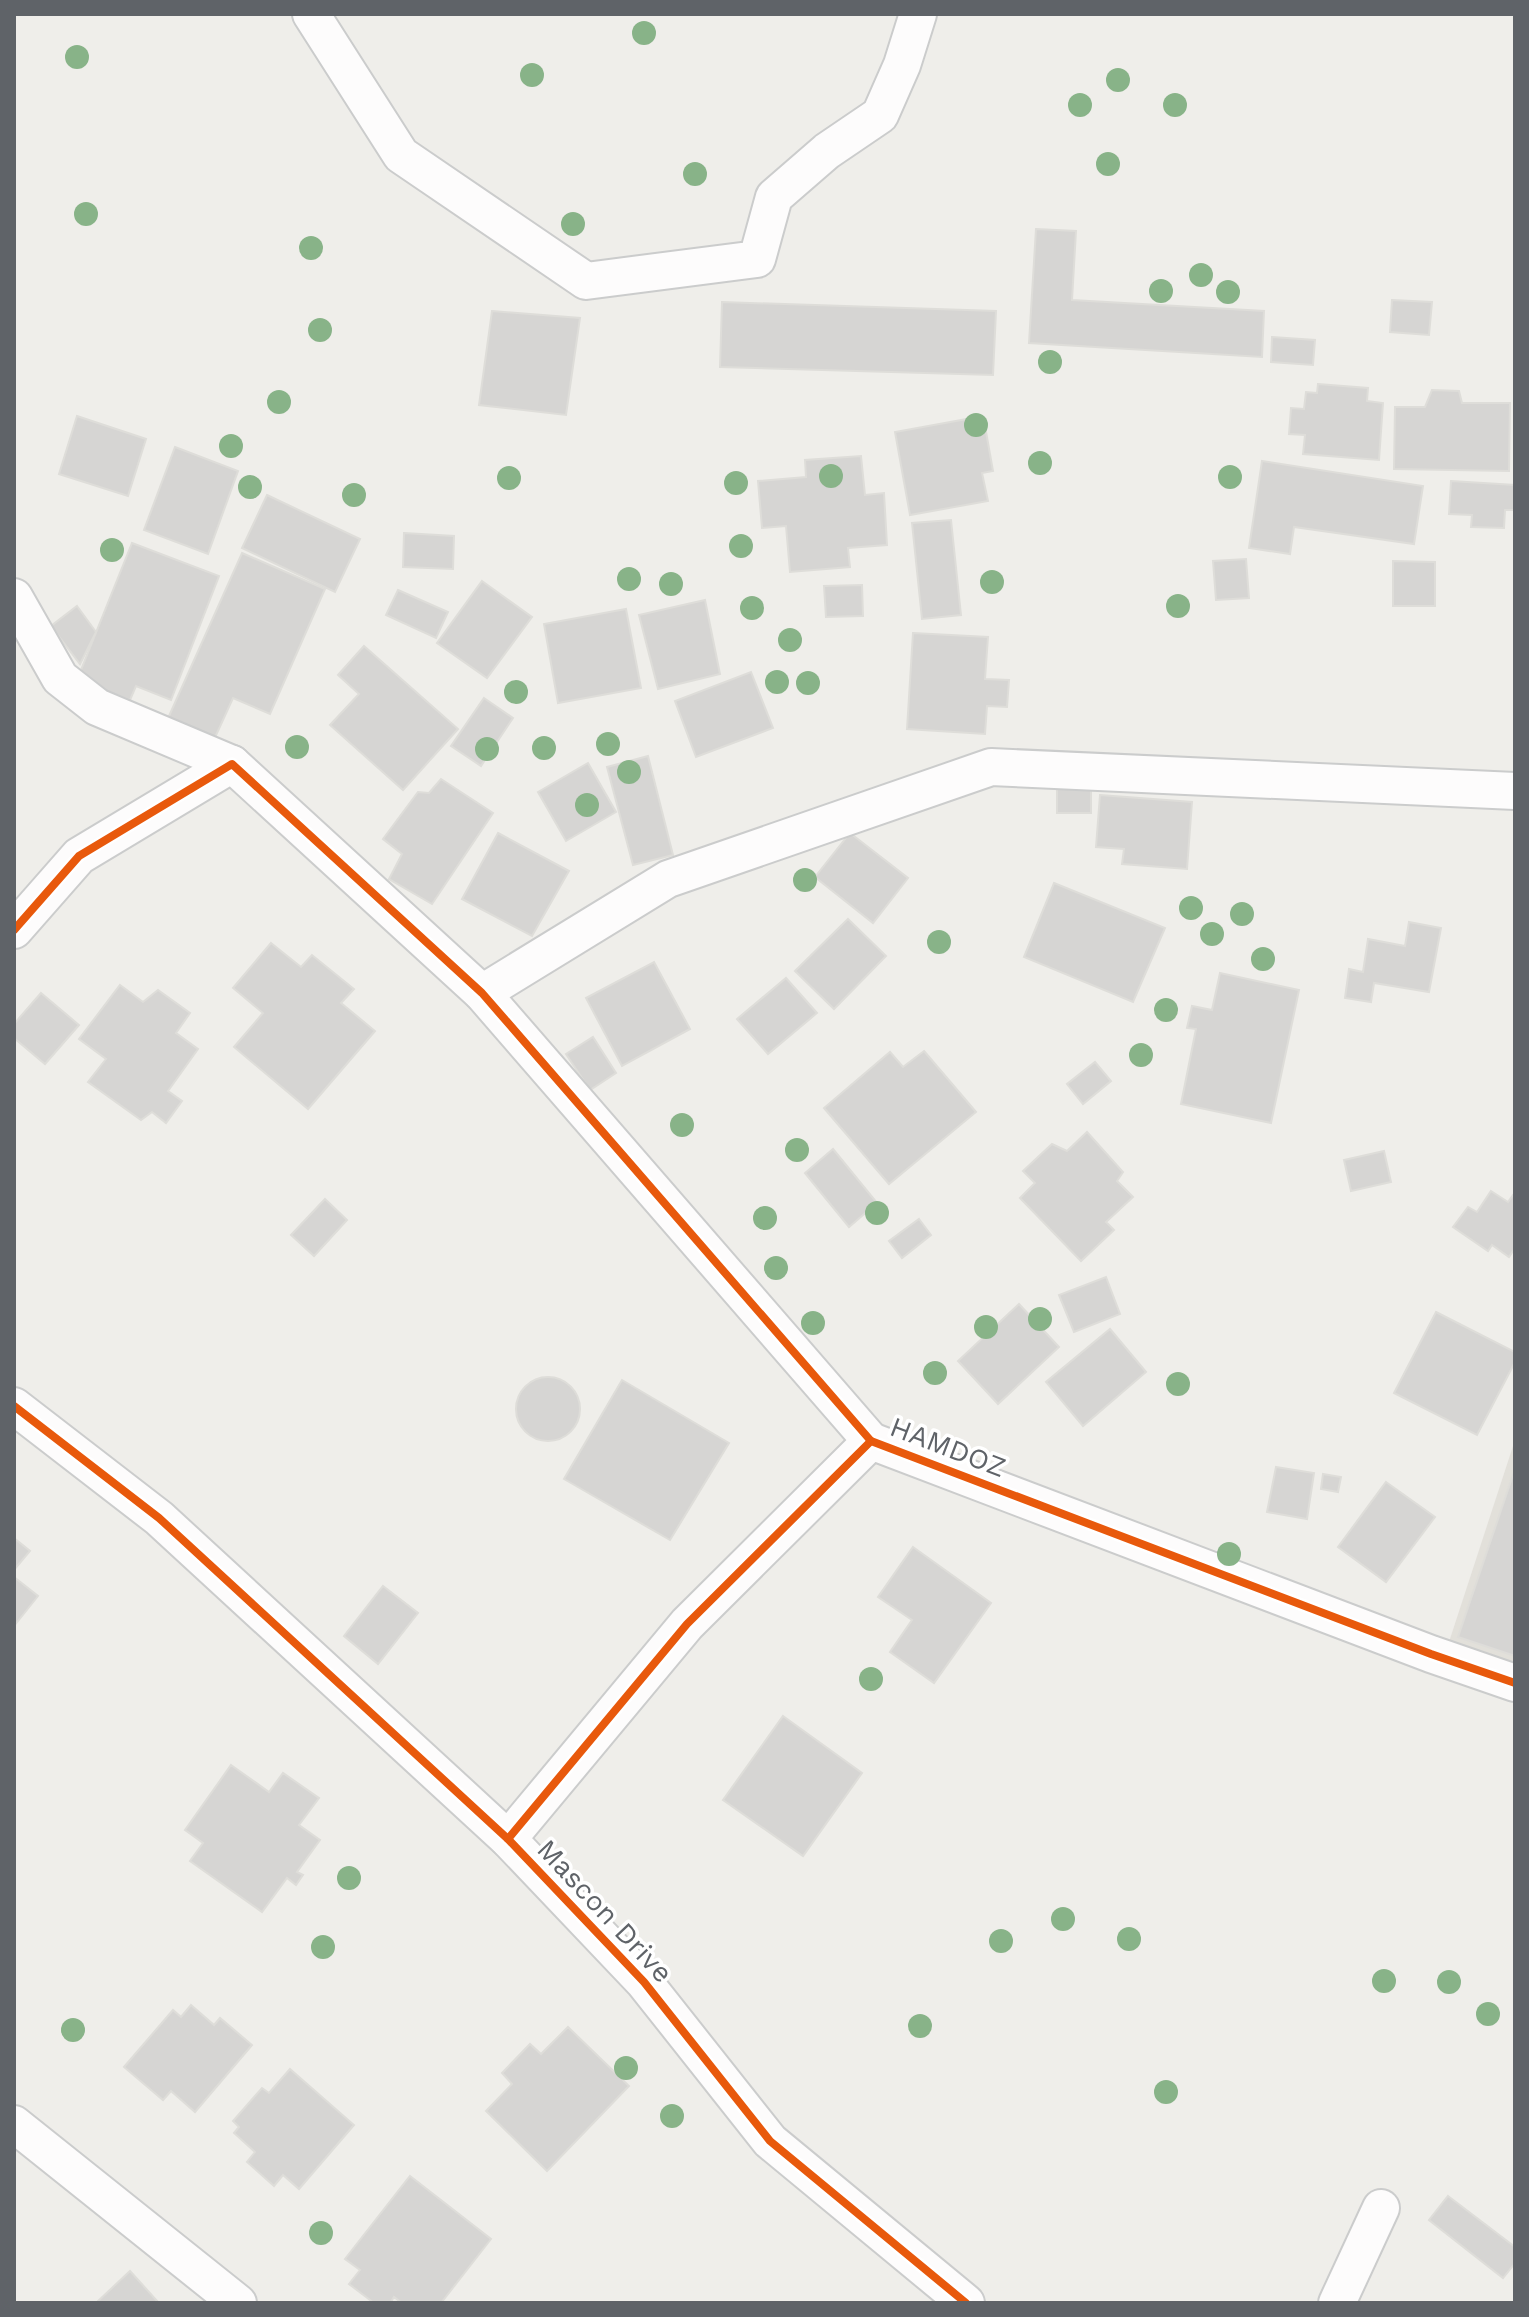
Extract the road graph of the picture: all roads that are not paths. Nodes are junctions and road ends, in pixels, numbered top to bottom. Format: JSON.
{"nodes":[{"id":1,"x":311,"y":14,"type":"edge"},
{"id":2,"x":918,"y":14,"type":"edge"},
{"id":3,"x":14,"y":597,"type":"edge"},
{"id":4,"x":232,"y":764,"type":"junction"},
{"id":5,"x":1515,"y":791,"type":"edge"},
{"id":6,"x":14,"y":930,"type":"edge"},
{"id":7,"x":482,"y":993,"type":"junction"},
{"id":8,"x":14,"y":1406,"type":"edge"},
{"id":9,"x":871,"y":1441,"type":"junction"},
{"id":10,"x":1515,"y":1683,"type":"edge"},
{"id":11,"x":508,"y":1839,"type":"junction"},
{"id":12,"x":14,"y":2124,"type":"edge"},
{"id":13,"x":1381,"y":2208,"type":"dead end"},
{"id":14,"x":238,"y":2303,"type":"edge"},
{"id":15,"x":966,"y":2303,"type":"edge"},
{"id":16,"x":1337,"y":2303,"type":"edge"}],
"edges":[{"from":1,"to":2,"type":"street"},
{"from":3,"to":4,"type":"street"},
{"from":4,"to":6,"type":"street"},
{"from":4,"to":7,"type":"street"},
{"from":5,"to":7,"type":"street"},
{"from":7,"to":9,"type":"street"},
{"from":8,"to":11,"type":"street","name":"Mascon Drive"},
{"from":9,"to":10,"type":"street","name":"HAMDOZ"},
{"from":9,"to":11,"type":"street","name":"HAMDOZ"},
{"from":11,"to":15,"type":"street","name":"Mascon Drive"},
{"from":12,"to":14,"type":"street"},
{"from":13,"to":16,"type":"street"}]}
